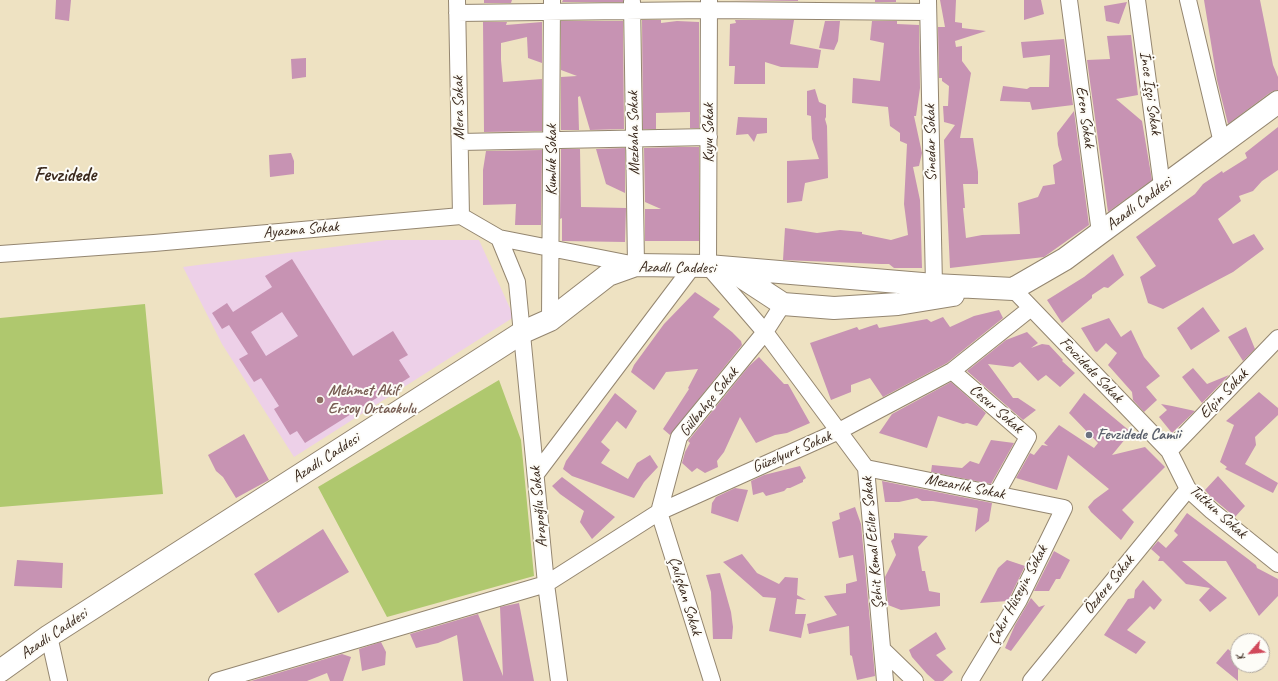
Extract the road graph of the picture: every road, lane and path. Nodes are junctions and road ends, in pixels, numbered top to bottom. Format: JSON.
{"nodes":[{"id":1,"x":1069,"y":0,"type":"edge"},
{"id":2,"x":1137,"y":0,"type":"edge"},
{"id":3,"x":1188,"y":0,"type":"edge"},
{"id":4,"x":709,"y":5,"type":"edge"},
{"id":5,"x":457,"y":6,"type":"edge"},
{"id":6,"x":552,"y":6,"type":"edge"},
{"id":7,"x":632,"y":6,"type":"edge"},
{"id":8,"x":928,"y":6,"type":"edge"},
{"id":9,"x":1278,"y":102,"type":"edge"},
{"id":10,"x":709,"y":137,"type":"junction"},
{"id":11,"x":634,"y":138,"type":"junction"},
{"id":12,"x":552,"y":140,"type":"junction"},
{"id":13,"x":460,"y":142,"type":"junction"},
{"id":14,"x":1222,"y":142,"type":"junction"},
{"id":15,"x":1162,"y":186,"type":"junction"},
{"id":16,"x":461,"y":216,"type":"junction"},
{"id":17,"x":1100,"y":234,"type":"junction"},
{"id":18,"x":499,"y":238,"type":"junction"},
{"id":19,"x":552,"y":249,"type":"junction"},
{"id":20,"x":0,"y":254,"type":"edge"},
{"id":21,"x":636,"y":265,"type":"junction"},
{"id":22,"x":701,"y":266,"type":"junction"},
{"id":23,"x":730,"y":269,"type":"junction"},
{"id":24,"x":934,"y":285,"type":"junction"},
{"id":25,"x":1003,"y":289,"type":"junction"},
{"id":26,"x":783,"y":304,"type":"junction"},
{"id":27,"x":1031,"y":308,"type":"junction"},
{"id":28,"x":550,"y":320,"type":"junction"},
{"id":29,"x":523,"y":332,"type":"junction"},
{"id":30,"x":765,"y":332,"type":"junction"},
{"id":31,"x":1278,"y":338,"type":"edge"},
{"id":32,"x":952,"y":371,"type":"junction"},
{"id":33,"x":839,"y":431,"type":"junction"},
{"id":34,"x":1169,"y":451,"type":"junction"},
{"id":35,"x":866,"y":468,"type":"junction"},
{"id":36,"x":536,"y":474,"type":"junction"},
{"id":37,"x":1188,"y":488,"type":"junction"},
{"id":38,"x":997,"y":493,"type":"junction"},
{"id":39,"x":1064,"y":508,"type":"joint"},
{"id":40,"x":659,"y":512,"type":"junction"},
{"id":41,"x":1278,"y":564,"type":"edge"},
{"id":42,"x":546,"y":584,"type":"junction"},
{"id":43,"x":49,"y":636,"type":"junction"},
{"id":44,"x":882,"y":649,"type":"junction"},
{"id":45,"x":0,"y":671,"type":"edge"},
{"id":46,"x":59,"y":681,"type":"edge"},
{"id":47,"x":217,"y":681,"type":"edge"},
{"id":48,"x":559,"y":681,"type":"edge"},
{"id":49,"x":712,"y":681,"type":"edge"},
{"id":50,"x":885,"y":681,"type":"edge"},
{"id":51,"x":915,"y":681,"type":"edge"},
{"id":52,"x":970,"y":681,"type":"edge"},
{"id":53,"x":1030,"y":681,"type":"edge"}],
"edges":[{"from":1,"to":17,"type":"street","name":"Eren Sokak"},
{"from":2,"to":15,"type":"street","name":"İnce İşçi Sokak"},
{"from":3,"to":14,"type":"street"},
{"from":4,"to":7,"type":"street"},
{"from":4,"to":8,"type":"street"},
{"from":4,"to":10,"type":"street","name":"Kuyu Sokak"},
{"from":5,"to":6,"type":"street"},
{"from":5,"to":13,"type":"street","name":"Mera Sokak"},
{"from":6,"to":7,"type":"street"},
{"from":6,"to":12,"type":"street","name":"Kumluk Sokak"},
{"from":7,"to":11,"type":"street","name":"Mezbaha Sokak"},
{"from":8,"to":24,"type":"street","name":"Sinedar Sokak"},
{"from":9,"to":14,"type":"street","name":"Azadlı Caddesi"},
{"from":10,"to":11,"type":"street"},
{"from":10,"to":22,"type":"street","name":"Kuyu Sokak"},
{"from":11,"to":12,"type":"street"},
{"from":11,"to":21,"type":"street","name":"Mezbaha Sokak"},
{"from":12,"to":13,"type":"street"},
{"from":12,"to":19,"type":"street","name":"Kumluk Sokak"},
{"from":13,"to":16,"type":"street","name":"Mera Sokak"},
{"from":14,"to":15,"type":"street","name":"Azadlı Caddesi"},
{"from":15,"to":17,"type":"street","name":"Azadlı Caddesi"},
{"from":16,"to":18,"type":"street"},
{"from":16,"to":20,"type":"street","name":"Ayazma Sokak"},
{"from":17,"to":25,"type":"street","name":"Azadlı Caddesi"},
{"from":18,"to":19,"type":"street"},
{"from":18,"to":29,"type":"street"},
{"from":19,"to":21,"type":"street"},
{"from":19,"to":28,"type":"street","name":"Kumluk Sokak"},
{"from":21,"to":22,"type":"street","name":"Azadlı Caddesi"},
{"from":21,"to":28,"type":"street","name":"Azadlı Caddesi"},
{"from":22,"to":23,"type":"street","name":"Azadlı Caddesi"},
{"from":22,"to":30,"type":"street","name":"Şehit Kemal Etiler Sokak"},
{"from":22,"to":36,"type":"street"},
{"from":23,"to":24,"type":"street","name":"Azadlı Caddesi"},
{"from":23,"to":26,"type":"street","name":"Azadlı Caddesi"},
{"from":24,"to":25,"type":"street","name":"Azadlı Caddesi"},
{"from":25,"to":26,"type":"street","name":"Azadlı Caddesi"},
{"from":25,"to":27,"type":"street","name":"Fevzidede Sokak"},
{"from":26,"to":30,"type":"street","name":"Gülbahçe Sokak"},
{"from":27,"to":32,"type":"street","name":"Güzelyurt Sokak"},
{"from":27,"to":34,"type":"street","name":"Fevzidede Sokak"},
{"from":28,"to":29,"type":"street","name":"Azadlı Caddesi"},
{"from":29,"to":36,"type":"street","name":"Arapoğlu Sokak"},
{"from":29,"to":43,"type":"street","name":"Azadlı Caddesi"},
{"from":30,"to":33,"type":"street","name":"Şehit Kemal Etiler Sokak"},
{"from":30,"to":40,"type":"street","name":"Gülbahçe Sokak"},
{"from":31,"to":34,"type":"street","name":"Elçin Sokak"},
{"from":32,"to":33,"type":"street","name":"Güzelyurt Sokak"},
{"from":32,"to":38,"type":"street","name":"Cesur Sokak"},
{"from":33,"to":35,"type":"street","name":"Şehit Kemal Etiler Sokak"},
{"from":33,"to":40,"type":"street","name":"Güzelyurt Sokak"},
{"from":34,"to":37,"type":"street","name":"Tutkun Sokak"},
{"from":35,"to":38,"type":"street","name":"Mezarlık Sokak"},
{"from":35,"to":44,"type":"street","name":"Şehit Kemal Etiler Sokak"},
{"from":36,"to":42,"type":"street","name":"Arapoğlu Sokak"},
{"from":37,"to":41,"type":"street","name":"Tutkun Sokak"},
{"from":37,"to":53,"type":"street","name":"Özdere Sokak"},
{"from":38,"to":39,"type":"street","name":"Mezarlık Sokak"},
{"from":39,"to":52,"type":"street","name":"Çakır Hüseyin Sokak"},
{"from":40,"to":42,"type":"street","name":"Güzelyurt Sokak"},
{"from":40,"to":49,"type":"street","name":"Çalışkan Sokak"},
{"from":42,"to":47,"type":"street","name":"Güzelyurt Sokak"},
{"from":42,"to":48,"type":"street","name":"Arapoğlu Sokak"},
{"from":43,"to":45,"type":"street","name":"Azadlı Caddesi"},
{"from":43,"to":46,"type":"street"},
{"from":44,"to":50,"type":"street","name":"Şehit Kemal Etiler Sokak"},
{"from":44,"to":51,"type":"street"}]}
